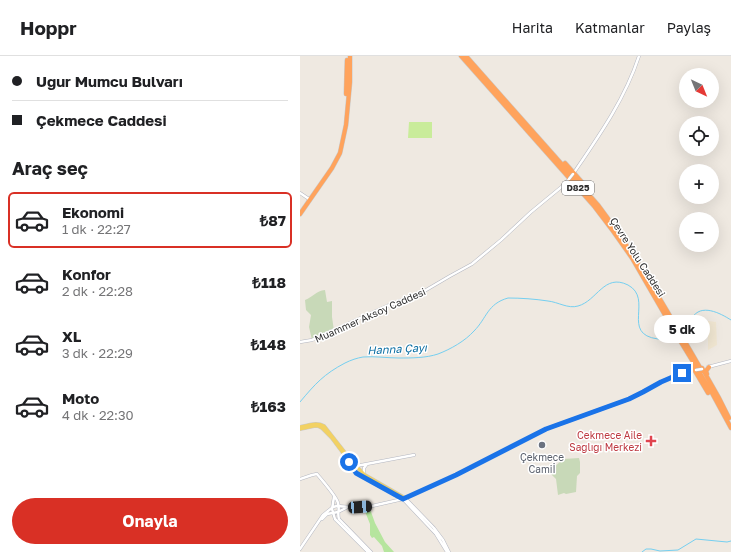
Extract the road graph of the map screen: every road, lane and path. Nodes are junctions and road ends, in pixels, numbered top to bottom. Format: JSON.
{"nodes":[{"id":1,"x":348,"y":56,"type":"edge"},
{"id":2,"x":462,"y":56,"type":"edge"},
{"id":3,"x":466,"y":56,"type":"edge"},
{"id":4,"x":639,"y":56,"type":"edge"},
{"id":5,"x":526,"y":129,"type":"junction"},
{"id":6,"x":534,"y":132,"type":"junction"},
{"id":7,"x":573,"y":173,"type":"junction"},
{"id":8,"x":569,"y":179,"type":"junction"},
{"id":9,"x":300,"y":193,"type":"edge"},
{"id":10,"x":309,"y":199,"type":"junction"},
{"id":11,"x":300,"y":213,"type":"edge"},
{"id":12,"x":614,"y":230,"type":"junction"},
{"id":13,"x":300,"y":342,"type":"edge"},
{"id":14,"x":688,"y":350,"type":"junction"},
{"id":15,"x":731,"y":361,"type":"edge"},
{"id":16,"x":709,"y":367,"type":"junction"},
{"id":17,"x":702,"y":369,"type":"junction"},
{"id":18,"x":695,"y":370,"type":"junction"},
{"id":19,"x":707,"y":377,"type":"junction"},
{"id":20,"x":729,"y":421,"type":"edge"},
{"id":21,"x":300,"y":428,"type":"edge"},
{"id":22,"x":731,"y":428,"type":"edge"},
{"id":23,"x":414,"y":455,"type":"dead end"},
{"id":24,"x":368,"y":464,"type":"junction"},
{"id":25,"x":356,"y":466,"type":"junction"},
{"id":26,"x":352,"y":468,"type":"junction"},
{"id":27,"x":361,"y":470,"type":"junction"},
{"id":28,"x":358,"y":474,"type":"junction"},
{"id":29,"x":364,"y":474,"type":"junction"},
{"id":30,"x":300,"y":479,"type":"edge"},
{"id":31,"x":395,"y":495,"type":"junction"},
{"id":32,"x":400,"y":495,"type":"junction"},
{"id":33,"x":413,"y":495,"type":"junction"},
{"id":34,"x":334,"y":496,"type":"junction"},
{"id":35,"x":404,"y":498,"type":"junction"},
{"id":36,"x":395,"y":501,"type":"junction"},
{"id":37,"x":338,"y":507,"type":"junction"},
{"id":38,"x":350,"y":507,"type":"junction"},
{"id":39,"x":332,"y":509,"type":"junction"},
{"id":40,"x":338,"y":512,"type":"junction"},
{"id":41,"x":333,"y":513,"type":"junction"},
{"id":42,"x":315,"y":527,"type":"junction"},
{"id":43,"x":300,"y":549,"type":"edge"},
{"id":44,"x":368,"y":552,"type":"edge"},
{"id":45,"x":371,"y":552,"type":"edge"},
{"id":46,"x":448,"y":552,"type":"edge"}],
"edges":[{"from":1,"to":10,"type":"highway"},
{"from":1,"to":11,"type":"highway"},
{"from":2,"to":5,"type":"highway","name":"Çevre Yolu Caddesi","number":"D825"},
{"from":3,"to":6,"type":"highway","name":"Çevre Yolu Caddesi","number":"D825"},
{"from":4,"to":7,"type":"street","name":"Muammer Aksoy Caddesi"},
{"from":5,"to":8,"type":"highway"},
{"from":5,"to":12,"type":"highway","name":"Çevre Yolu Caddesi","number":"D825"},
{"from":6,"to":7,"type":"highway"},
{"from":6,"to":12,"type":"highway","name":"Çevre Yolu Caddesi","number":"D825"},
{"from":7,"to":8,"type":"street","name":"Muammer Aksoy Caddesi","bridge":true},
{"from":7,"to":12,"type":"highway"},
{"from":8,"to":12,"type":"highway"},
{"from":8,"to":13,"type":"street","name":"Muammer Aksoy Caddesi"},
{"from":9,"to":10,"type":"street"},
{"from":10,"to":11,"type":"highway"},
{"from":12,"to":14,"type":"highway","name":"Çevre Yolu Caddesi","number":"D825"},
{"from":14,"to":17,"type":"highway"},
{"from":14,"to":18,"type":"highway"},
{"from":14,"to":20,"type":"highway","name":"Çevre Yolu Caddesi","number":"D825"},
{"from":15,"to":16,"type":"street"},
{"from":16,"to":17,"type":"street"},
{"from":16,"to":19,"type":"highway"},
{"from":17,"to":18,"type":"street","bridge":true},
{"from":17,"to":19,"type":"highway"},
{"from":18,"to":20,"type":"highway"},
{"from":18,"to":33,"type":"street"},
{"from":19,"to":20,"type":"highway"},
{"from":20,"to":22,"type":"highway","name":"Çevre Yolu Caddesi","number":"D825"},
{"from":21,"to":25,"type":"main road"},
{"from":21,"to":26,"type":"main road"},
{"from":23,"to":24,"type":"street"},
{"from":24,"to":25,"type":"street"},
{"from":24,"to":27,"type":"street"},
{"from":24,"to":29,"type":"street"},
{"from":25,"to":26,"type":"street"},
{"from":25,"to":27,"type":"main road"},
{"from":26,"to":28,"type":"main road"},
{"from":27,"to":28,"type":"street"},
{"from":27,"to":29,"type":"main road"},
{"from":28,"to":31,"type":"main road"},
{"from":29,"to":32,"type":"main road"},
{"from":30,"to":34,"type":"street"},
{"from":31,"to":35,"type":"main road"},
{"from":31,"to":36,"type":"street"},
{"from":32,"to":33,"type":"street"},
{"from":32,"to":35,"type":"main road"},
{"from":33,"to":35,"type":"street"},
{"from":34,"to":37,"type":"street"},
{"from":34,"to":39,"type":"street"},
{"from":35,"to":36,"type":"street"},
{"from":35,"to":46,"type":"street"},
{"from":36,"to":38,"type":"street"},
{"from":37,"to":38,"type":"street"},
{"from":37,"to":39,"type":"street"},
{"from":37,"to":40,"type":"street"},
{"from":38,"to":40,"type":"street"},
{"from":39,"to":41,"type":"street"},
{"from":39,"to":42,"type":"street"},
{"from":40,"to":41,"type":"street"},
{"from":40,"to":45,"type":"street"},
{"from":41,"to":42,"type":"street"},
{"from":41,"to":44,"type":"street"},
{"from":42,"to":43,"type":"street"}]}
